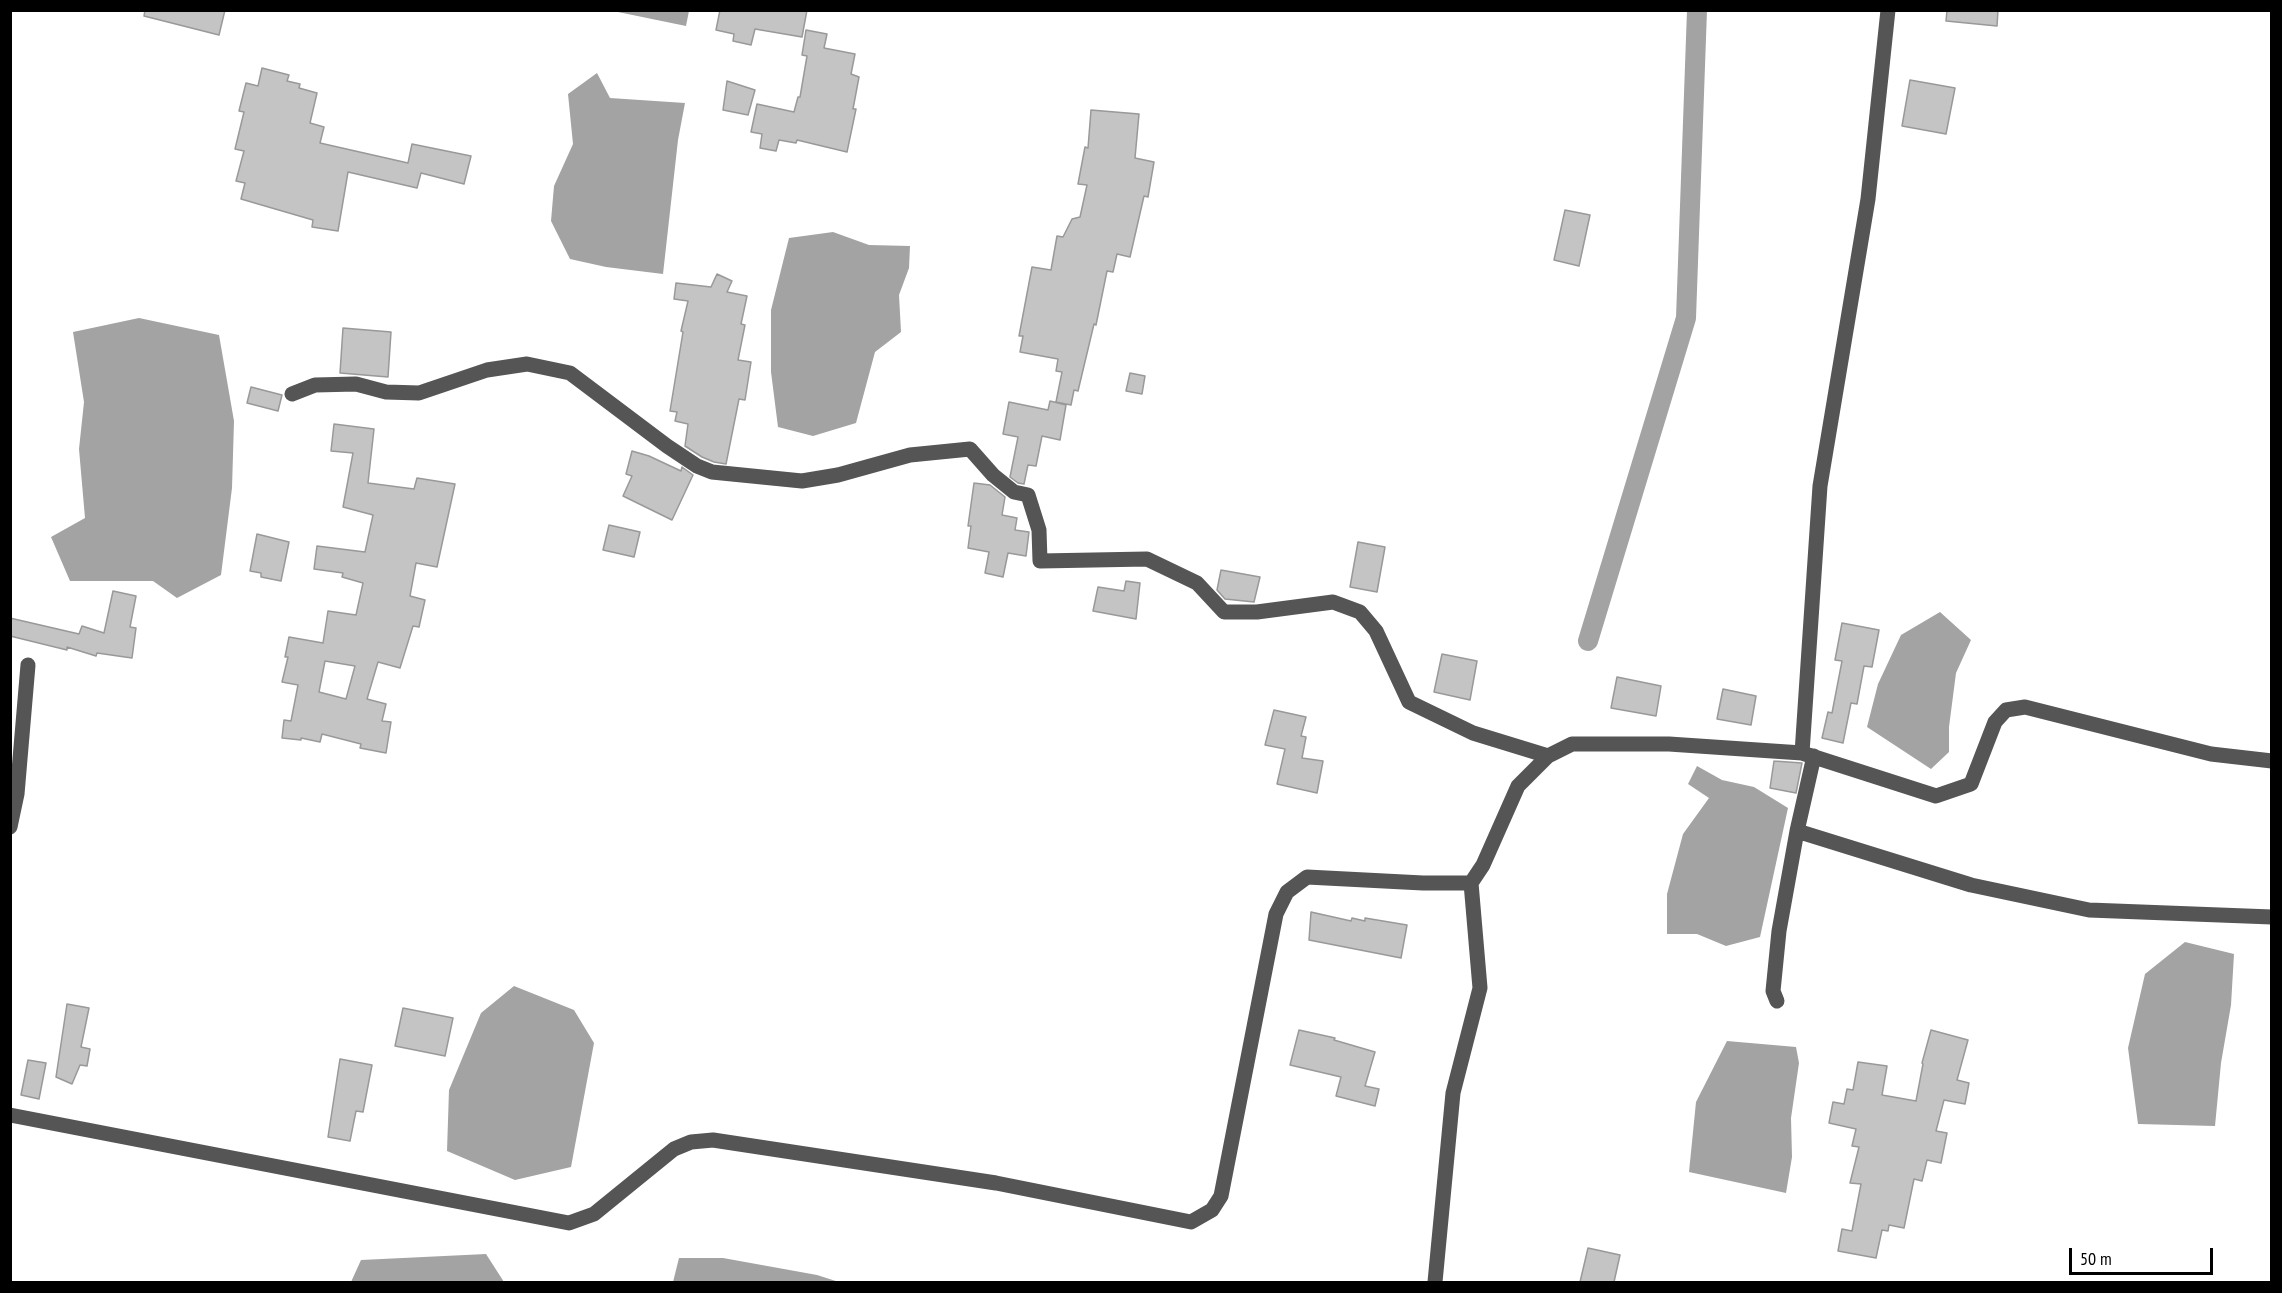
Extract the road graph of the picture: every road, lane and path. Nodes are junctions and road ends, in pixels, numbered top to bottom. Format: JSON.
{"nodes":[{"id":1,"x":1888,"y":10,"type":"edge"},
{"id":2,"x":292,"y":393,"type":"dead end"},
{"id":3,"x":28,"y":664,"type":"dead end"},
{"id":4,"x":1808,"y":755,"type":"junction"},
{"id":5,"x":1548,"y":756,"type":"junction"},
{"id":6,"x":2271,"y":761,"type":"edge"},
{"id":7,"x":10,"y":827,"type":"edge"},
{"id":8,"x":1797,"y":831,"type":"junction"},
{"id":9,"x":1471,"y":883,"type":"junction"},
{"id":10,"x":2271,"y":917,"type":"edge"},
{"id":11,"x":1777,"y":1001,"type":"dead end"},
{"id":12,"x":10,"y":1114,"type":"edge"},
{"id":13,"x":1435,"y":1282,"type":"edge"}],
"edges":[{"from":1,"to":4,"type":"street"},
{"from":2,"to":5,"type":"street"},
{"from":3,"to":7,"type":"street"},
{"from":4,"to":5,"type":"street"},
{"from":4,"to":6,"type":"street"},
{"from":4,"to":8,"type":"street"},
{"from":5,"to":9,"type":"street"},
{"from":8,"to":10,"type":"street"},
{"from":8,"to":11,"type":"street"},
{"from":9,"to":12,"type":"street"},
{"from":9,"to":13,"type":"street"}]}
